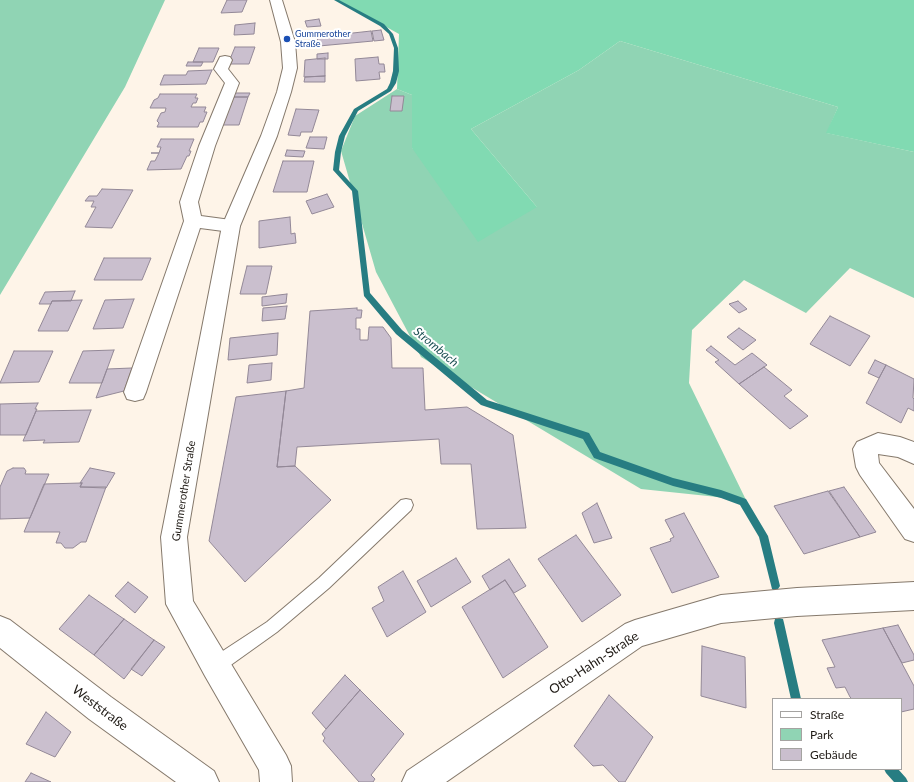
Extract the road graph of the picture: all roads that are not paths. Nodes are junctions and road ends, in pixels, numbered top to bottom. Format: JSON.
{"nodes":[{"id":1,"x":276,"y":0,"type":"edge"},
{"id":2,"x":225,"y":60,"type":"dead end"},
{"id":3,"x":193,"y":221,"type":"junction"},
{"id":4,"x":231,"y":226,"type":"junction"},
{"id":5,"x":135,"y":392,"type":"dead end"},
{"id":6,"x":914,"y":453,"type":"edge"},
{"id":7,"x":406,"y":505,"type":"dead end"},
{"id":8,"x":914,"y":530,"type":"edge"},
{"id":9,"x":914,"y":596,"type":"edge"},
{"id":10,"x":0,"y":630,"type":"edge"},
{"id":11,"x":215,"y":666,"type":"junction"},
{"id":12,"x":203,"y":782,"type":"edge"},
{"id":13,"x":276,"y":782,"type":"edge"},
{"id":14,"x":418,"y":782,"type":"edge"}],
"edges":[{"from":1,"to":4,"type":"street","name":"Gummerother Straße"},
{"from":2,"to":3,"type":"street"},
{"from":3,"to":4,"type":"street"},
{"from":3,"to":5,"type":"street"},
{"from":4,"to":11,"type":"street","name":"Gummerother Straße"},
{"from":6,"to":8,"type":"street"},
{"from":7,"to":11,"type":"lane"},
{"from":9,"to":14,"type":"street","name":"Otto-Hahn-Straße"},
{"from":10,"to":12,"type":"street","name":"Weststraße"},
{"from":11,"to":13,"type":"street","name":"Gummerother Straße"}]}
